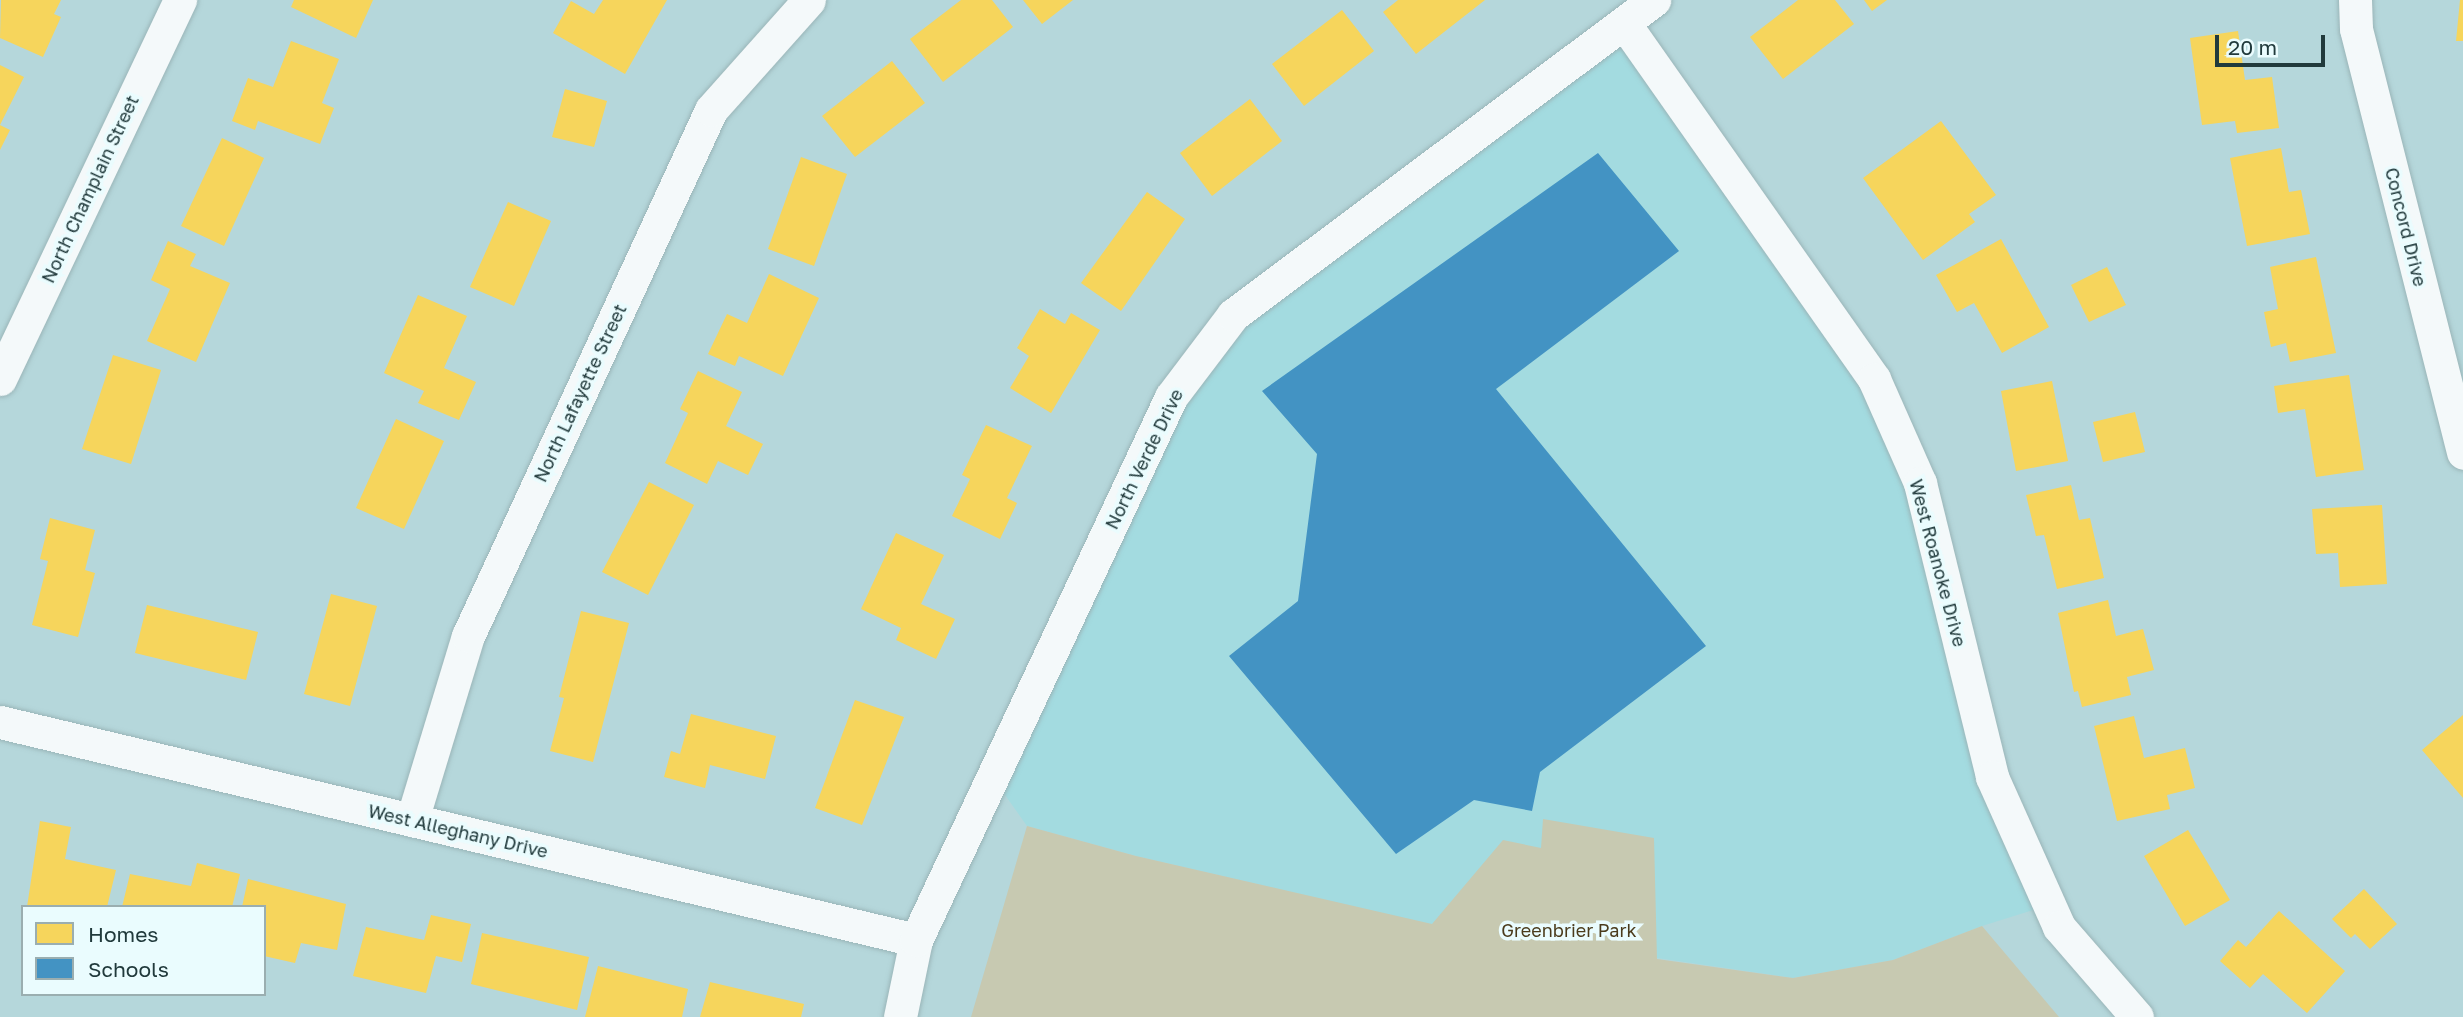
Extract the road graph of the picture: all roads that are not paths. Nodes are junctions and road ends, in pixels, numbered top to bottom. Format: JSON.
{"nodes":[{"id":1,"x":180,"y":0,"type":"edge"},
{"id":2,"x":809,"y":0,"type":"edge"},
{"id":3,"x":1654,"y":0,"type":"edge"},
{"id":4,"x":2355,"y":0,"type":"edge"},
{"id":5,"x":1624,"y":23,"type":"junction"},
{"id":6,"x":0,"y":379,"type":"edge"},
{"id":7,"x":2463,"y":453,"type":"edge"},
{"id":8,"x":0,"y":722,"type":"edge"},
{"id":9,"x":412,"y":820,"type":"junction"},
{"id":10,"x":916,"y":940,"type":"junction"},
{"id":11,"x":900,"y":1017,"type":"edge"},
{"id":12,"x":2137,"y":1017,"type":"edge"}],
"edges":[{"from":1,"to":6,"type":"street","name":"North Champlain Street"},
{"from":2,"to":9,"type":"street","name":"North Lafayette Street"},
{"from":3,"to":5,"type":"street","name":"North Verde Drive"},
{"from":4,"to":7,"type":"street","name":"Concord Drive"},
{"from":5,"to":10,"type":"street","name":"North Verde Drive"},
{"from":5,"to":12,"type":"street","name":"West Roanoke Drive"},
{"from":8,"to":9,"type":"street","name":"West Alleghany Drive"},
{"from":9,"to":10,"type":"street","name":"West Alleghany Drive"},
{"from":10,"to":11,"type":"street","name":"North Verde Drive"}]}
